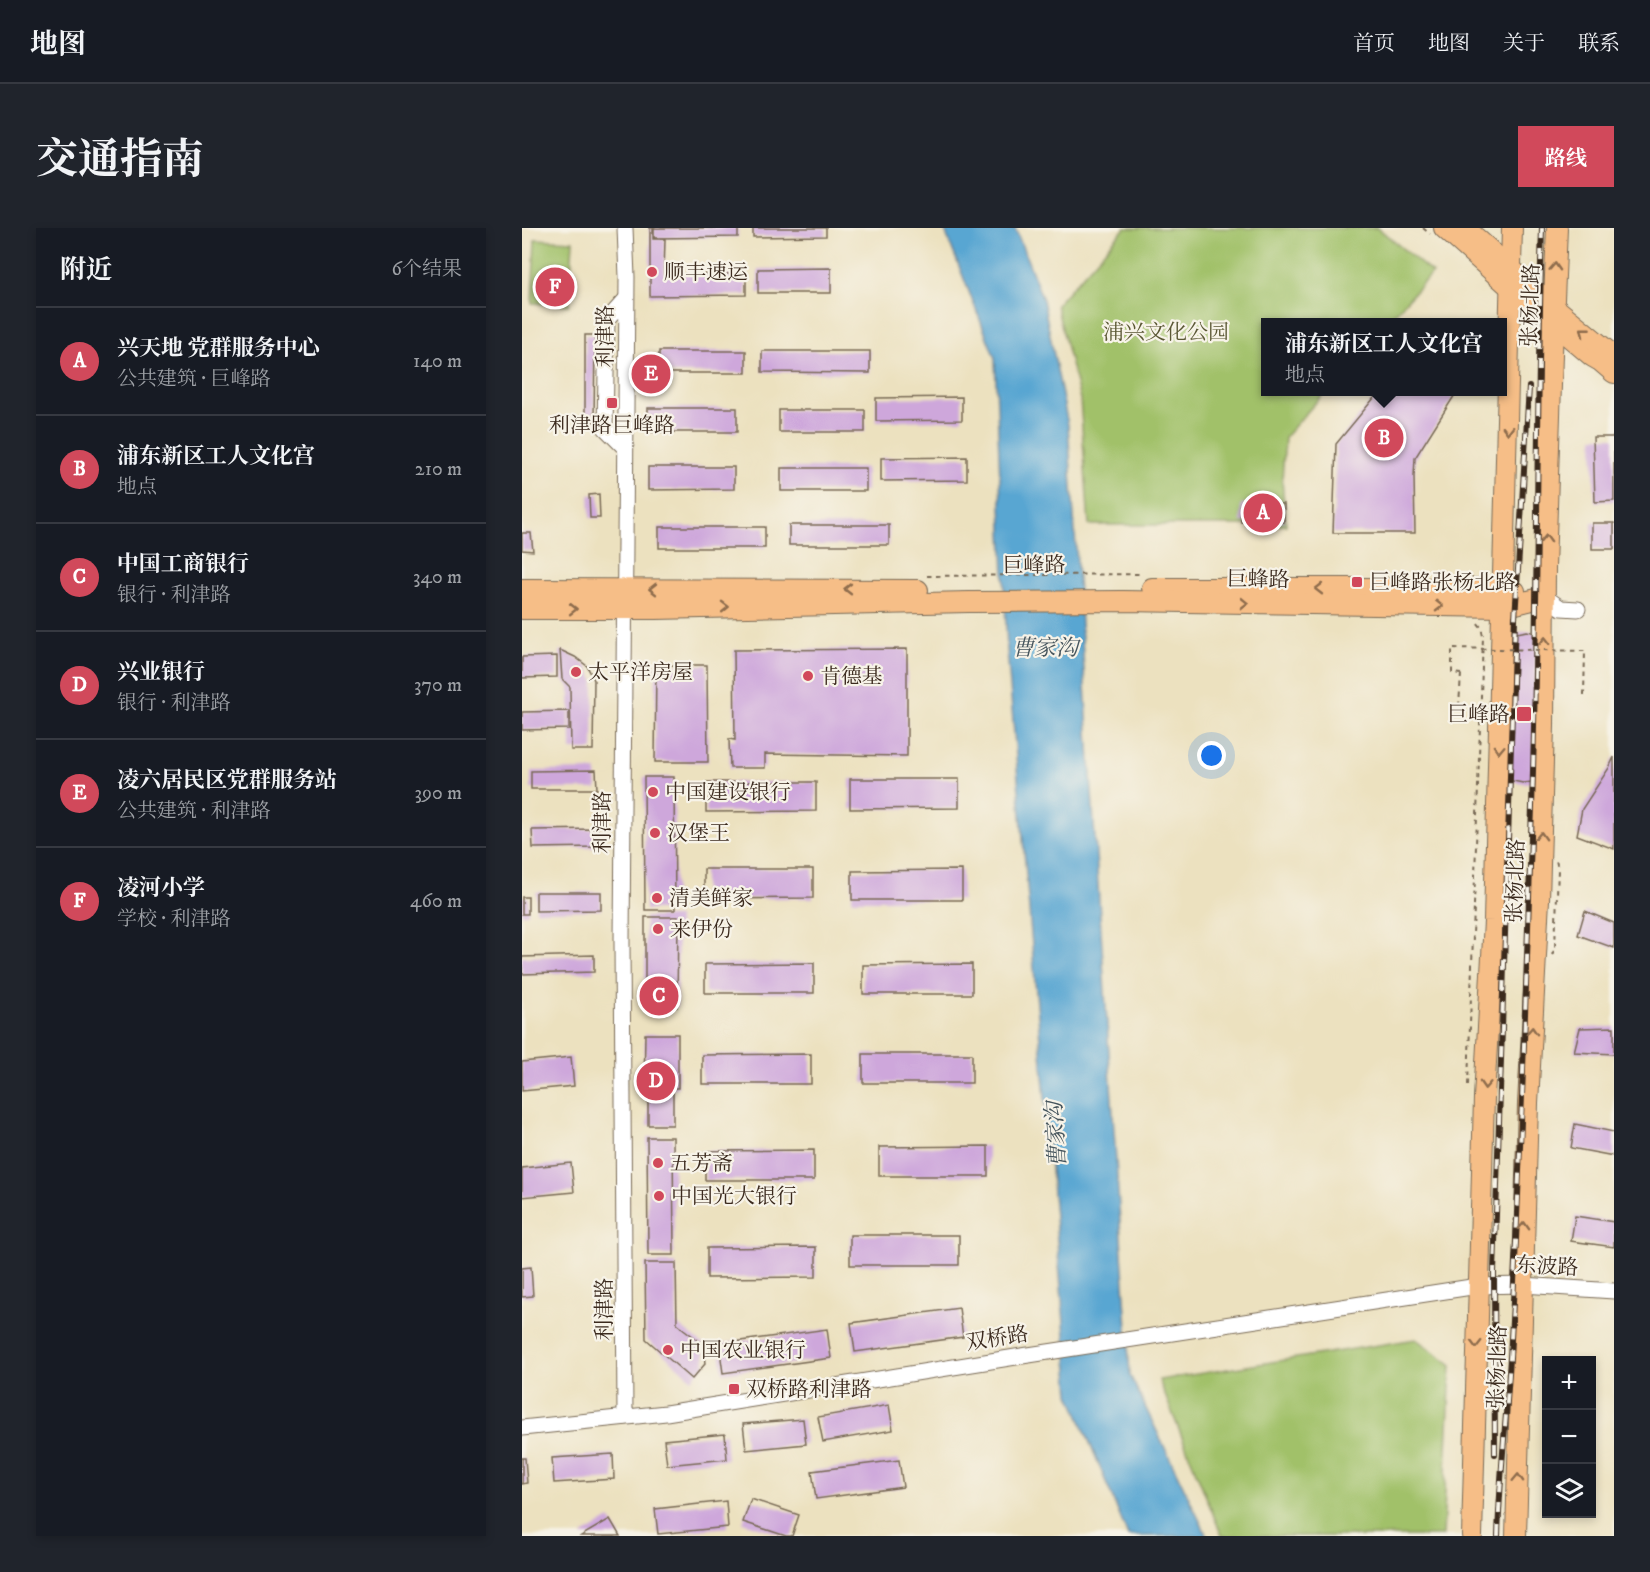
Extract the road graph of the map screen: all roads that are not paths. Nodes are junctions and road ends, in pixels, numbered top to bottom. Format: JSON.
{"nodes":[{"id":1,"x":625,"y":228,"type":"edge"},
{"id":2,"x":1444,"y":228,"type":"edge"},
{"id":3,"x":1465,"y":228,"type":"edge"},
{"id":4,"x":1512,"y":228,"type":"edge"},
{"id":5,"x":1557,"y":228,"type":"edge"},
{"id":6,"x":1510,"y":278,"type":"junction"},
{"id":7,"x":1553,"y":315,"type":"junction"},
{"id":8,"x":1614,"y":356,"type":"edge"},
{"id":9,"x":1614,"y":373,"type":"edge"},
{"id":10,"x":522,"y":589,"type":"edge"},
{"id":11,"x":624,"y":589,"type":"junction"},
{"id":12,"x":969,"y":589,"type":"junction"},
{"id":13,"x":1545,"y":597,"type":"junction"},
{"id":14,"x":1504,"y":598,"type":"junction"},
{"id":15,"x":522,"y":609,"type":"edge"},
{"id":16,"x":624,"y":609,"type":"junction"},
{"id":17,"x":1578,"y":609,"type":"dead end"},
{"id":18,"x":1523,"y":1285,"type":"junction"},
{"id":19,"x":1478,"y":1286,"type":"junction"},
{"id":20,"x":1614,"y":1291,"type":"edge"},
{"id":21,"x":625,"y":1417,"type":"junction"},
{"id":22,"x":522,"y":1428,"type":"edge"},
{"id":23,"x":1472,"y":1536,"type":"edge"},
{"id":24,"x":1516,"y":1536,"type":"edge"}],
"edges":[{"from":1,"to":11,"type":"street","name":"利津路"},
{"from":2,"to":6,"type":"main road"},
{"from":3,"to":6,"type":"main road"},
{"from":4,"to":6,"type":"main road","name":"张杨北路"},
{"from":7,"to":5,"type":"main road","name":"张杨北路","one_way":true},
{"from":6,"to":7,"type":"main road"},
{"from":6,"to":14,"type":"main road","name":"张杨北路","one_way":true},
{"from":8,"to":7,"type":"main road","one_way":true},
{"from":7,"to":9,"type":"main road"},
{"from":13,"to":7,"type":"main road","name":"张杨北路","one_way":true},
{"from":10,"to":11,"type":"main road","name":"巨峰路"},
{"from":12,"to":11,"type":"main road","name":"巨峰路","one_way":true},
{"from":11,"to":16,"type":"street","name":"利津路"},
{"from":12,"to":14,"type":"main road","name":"巨峰路"},
{"from":16,"to":12,"type":"main road","name":"巨峰路","one_way":true},
{"from":13,"to":14,"type":"main road","name":"巨峰路"},
{"from":13,"to":17,"type":"street"},
{"from":18,"to":13,"type":"main road","name":"张杨北路","one_way":true},
{"from":14,"to":19,"type":"main road","name":"张杨北路","one_way":true},
{"from":15,"to":16,"type":"main road","name":"巨峰路","one_way":true},
{"from":16,"to":21,"type":"street","name":"利津路"},
{"from":18,"to":19,"type":"street","name":"东波路"},
{"from":18,"to":20,"type":"street","name":"东波路"},
{"from":24,"to":18,"type":"main road","name":"张杨北路","one_way":true},
{"from":19,"to":21,"type":"street","name":"双桥路"},
{"from":19,"to":23,"type":"main road","name":"张杨北路","one_way":true},
{"from":21,"to":22,"type":"street","name":"双桥路"}]}
